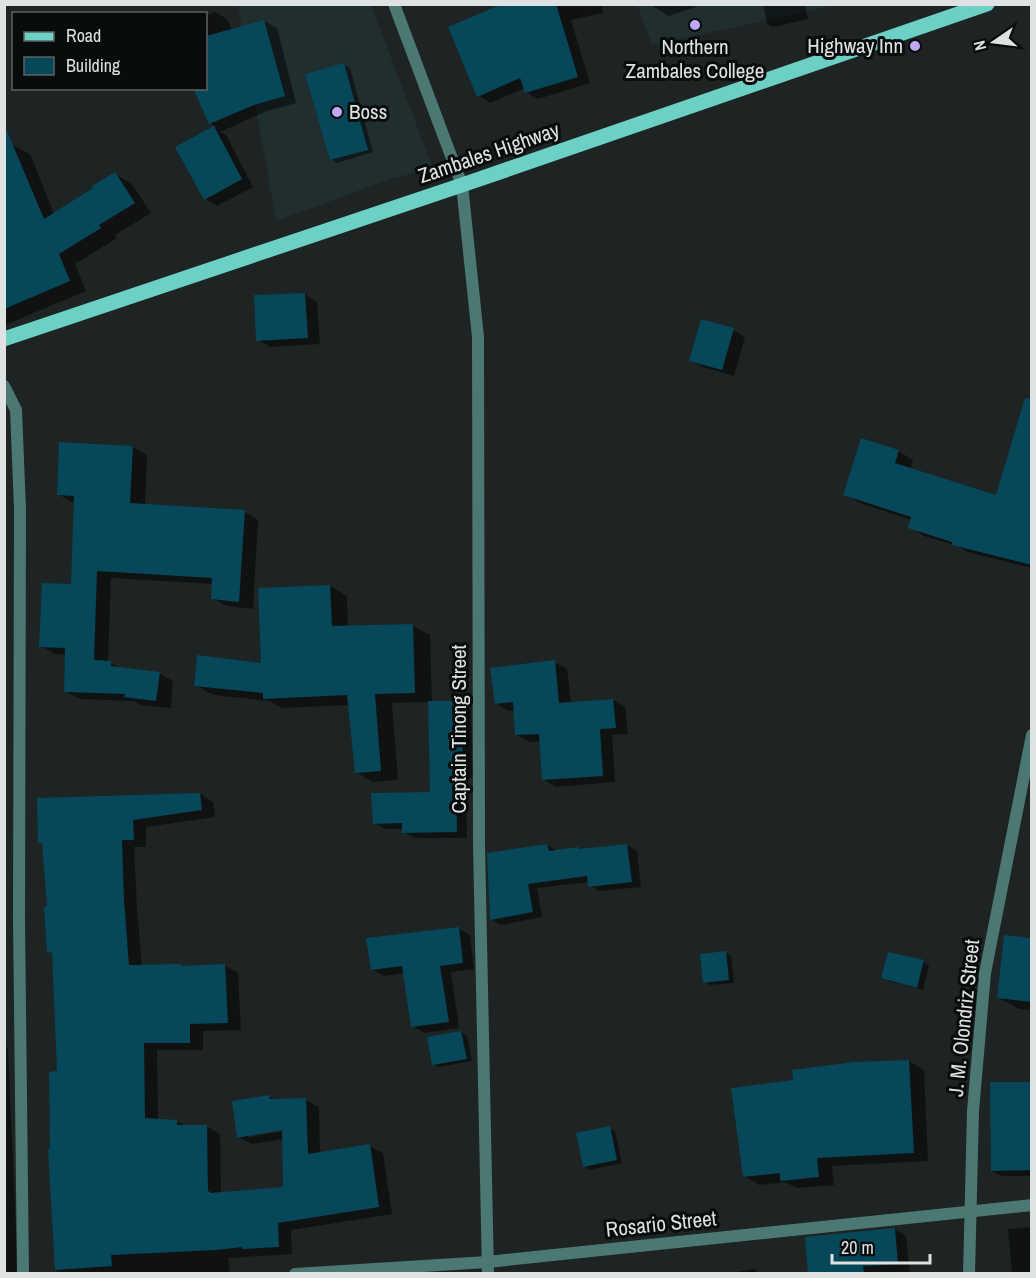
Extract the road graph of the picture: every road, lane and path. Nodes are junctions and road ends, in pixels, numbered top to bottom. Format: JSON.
{"nodes":[{"id":1,"x":394,"y":4,"type":"edge"},
{"id":2,"x":987,"y":4,"type":"edge"},
{"id":3,"x":462,"y":184,"type":"junction"},
{"id":4,"x":4,"y":339,"type":"edge"},
{"id":5,"x":4,"y":386,"type":"edge"},
{"id":6,"x":1032,"y":735,"type":"edge"},
{"id":7,"x":1032,"y":1205,"type":"edge"},
{"id":8,"x":970,"y":1211,"type":"junction"},
{"id":9,"x":487,"y":1268,"type":"edge"},
{"id":10,"x":23,"y":1274,"type":"edge"},
{"id":11,"x":295,"y":1274,"type":"edge"},
{"id":12,"x":969,"y":1274,"type":"edge"}],
"edges":[{"from":1,"to":3,"type":"street","name":"Captain Tinong Street"},
{"from":2,"to":3,"type":"main road","name":"Zambales Highway"},
{"from":3,"to":4,"type":"main road","name":"Zambales Highway"},
{"from":3,"to":9,"type":"street","name":"Captain Tinong Street"},
{"from":5,"to":10,"type":"street"},
{"from":6,"to":8,"type":"street","name":"J. M. Olondriz Street"},
{"from":7,"to":8,"type":"street","name":"Rosario Street"},
{"from":8,"to":9,"type":"street","name":"Rosario Street"},
{"from":8,"to":12,"type":"street","name":"J. M. Olondriz Street"},
{"from":9,"to":11,"type":"street","name":"Rosario Street"}]}
